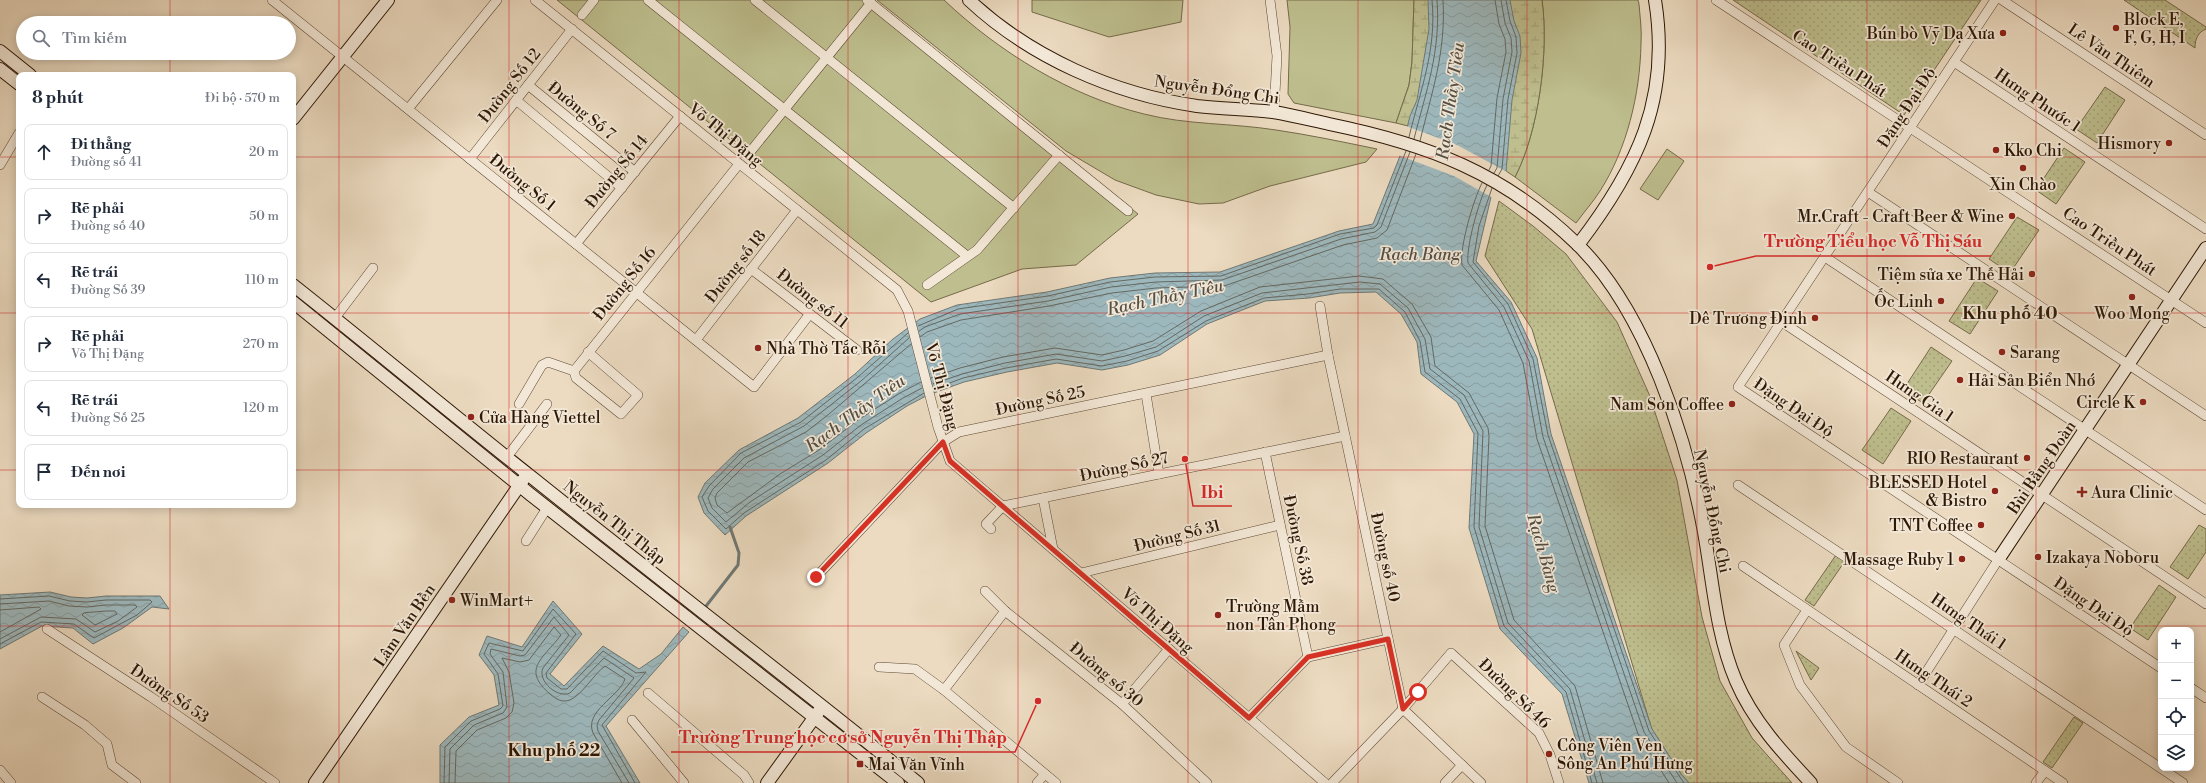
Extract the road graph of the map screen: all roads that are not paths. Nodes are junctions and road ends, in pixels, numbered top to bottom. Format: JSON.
{"nodes":[{"id":1,"x":272,"y":0,"type":"edge"},
{"id":2,"x":388,"y":0,"type":"edge"},
{"id":3,"x":497,"y":0,"type":"edge"},
{"id":4,"x":535,"y":0,"type":"edge"},
{"id":5,"x":594,"y":0,"type":"edge"},
{"id":6,"x":648,"y":0,"type":"edge"},
{"id":7,"x":756,"y":0,"type":"edge"},
{"id":8,"x":969,"y":0,"type":"edge"},
{"id":9,"x":1270,"y":0,"type":"edge"},
{"id":10,"x":1656,"y":0,"type":"edge"},
{"id":11,"x":1716,"y":0,"type":"edge"},
{"id":12,"x":1995,"y":0,"type":"edge"},
{"id":13,"x":2002,"y":0,"type":"edge"},
{"id":14,"x":869,"y":1,"type":"edge"},
{"id":15,"x":582,"y":14,"type":"dead end"},
{"id":16,"x":292,"y":16,"type":"edge"},
{"id":17,"x":296,"y":20,"type":"edge"},
{"id":18,"x":572,"y":29,"type":"junction"},
{"id":19,"x":0,"y":51,"type":"edge"},
{"id":20,"x":342,"y":57,"type":"junction"},
{"id":21,"x":826,"y":57,"type":"junction"},
{"id":22,"x":1954,"y":62,"type":"junction"},
{"id":23,"x":0,"y":69,"type":"edge"},
{"id":24,"x":26,"y":72,"type":"edge"},
{"id":25,"x":16,"y":82,"type":"edge"},
{"id":26,"x":528,"y":85,"type":"junction"},
{"id":27,"x":516,"y":100,"type":"junction"},
{"id":28,"x":785,"y":108,"type":"junction"},
{"id":29,"x":408,"y":109,"type":"junction"},
{"id":30,"x":1274,"y":112,"type":"junction"},
{"id":31,"x":296,"y":115,"type":"edge"},
{"id":32,"x":680,"y":116,"type":"junction"},
{"id":33,"x":1911,"y":127,"type":"junction"},
{"id":34,"x":2206,"y":135,"type":"edge"},
{"id":35,"x":16,"y":138,"type":"edge"},
{"id":36,"x":750,"y":152,"type":"dead end"},
{"id":37,"x":1059,"y":154,"type":"junction"},
{"id":38,"x":470,"y":159,"type":"junction"},
{"id":39,"x":739,"y":164,"type":"junction"},
{"id":40,"x":0,"y":165,"type":"edge"},
{"id":41,"x":635,"y":172,"type":"junction"},
{"id":42,"x":622,"y":188,"type":"junction"},
{"id":43,"x":1868,"y":192,"type":"junction"},
{"id":44,"x":1014,"y":208,"type":"junction"},
{"id":45,"x":797,"y":210,"type":"junction"},
{"id":46,"x":1128,"y":211,"type":"dead end"},
{"id":47,"x":2206,"y":229,"type":"edge"},
{"id":48,"x":576,"y":244,"type":"junction"},
{"id":49,"x":1578,"y":245,"type":"junction"},
{"id":50,"x":2206,"y":248,"type":"edge"},
{"id":51,"x":967,"y":256,"type":"junction"},
{"id":52,"x":1825,"y":257,"type":"junction"},
{"id":53,"x":373,"y":268,"type":"dead end"},
{"id":54,"x":752,"y":269,"type":"junction"},
{"id":55,"x":927,"y":285,"type":"dead end"},
{"id":56,"x":296,"y":287,"type":"edge"},
{"id":57,"x":636,"y":292,"type":"junction"},
{"id":58,"x":2171,"y":300,"type":"junction"},
{"id":59,"x":296,"y":304,"type":"edge"},
{"id":60,"x":1320,"y":306,"type":"dead end"},
{"id":61,"x":809,"y":315,"type":"junction"},
{"id":62,"x":335,"y":318,"type":"junction"},
{"id":63,"x":1782,"y":322,"type":"junction"},
{"id":64,"x":2206,"y":323,"type":"edge"},
{"id":65,"x":696,"y":340,"type":"junction"},
{"id":66,"x":857,"y":350,"type":"dead end"},
{"id":67,"x":588,"y":352,"type":"junction"},
{"id":68,"x":1328,"y":356,"type":"junction"},
{"id":69,"x":2128,"y":364,"type":"junction"},
{"id":70,"x":574,"y":371,"type":"junction"},
{"id":71,"x":1146,"y":394,"type":"junction"},
{"id":72,"x":519,"y":404,"type":"dead end"},
{"id":73,"x":547,"y":404,"type":"dead end"},
{"id":74,"x":2206,"y":416,"type":"edge"},
{"id":75,"x":2085,"y":430,"type":"junction"},
{"id":76,"x":1345,"y":436,"type":"junction"},
{"id":77,"x":943,"y":442,"type":"junction"},
{"id":78,"x":1265,"y":452,"type":"junction"},
{"id":79,"x":507,"y":457,"type":"junction"},
{"id":80,"x":527,"y":474,"type":"junction"},
{"id":81,"x":1159,"y":474,"type":"junction"},
{"id":82,"x":519,"y":485,"type":"junction"},
{"id":83,"x":1738,"y":485,"type":"dead end"},
{"id":84,"x":2042,"y":495,"type":"junction"},
{"id":85,"x":1043,"y":498,"type":"junction"},
{"id":86,"x":1003,"y":506,"type":"junction"},
{"id":87,"x":547,"y":508,"type":"junction"},
{"id":88,"x":2206,"y":510,"type":"edge"},
{"id":89,"x":1280,"y":525,"type":"junction"},
{"id":90,"x":991,"y":529,"type":"dead end"},
{"id":91,"x":526,"y":541,"type":"dead end"},
{"id":92,"x":1053,"y":549,"type":"junction"},
{"id":93,"x":1998,"y":560,"type":"junction"},
{"id":94,"x":1743,"y":566,"type":"dead end"},
{"id":95,"x":1081,"y":573,"type":"junction"},
{"id":96,"x":816,"y":577,"type":"dead end"},
{"id":97,"x":984,"y":591,"type":"dead end"},
{"id":98,"x":2206,"y":604,"type":"edge"},
{"id":99,"x":1005,"y":610,"type":"junction"},
{"id":100,"x":1807,"y":610,"type":"junction"},
{"id":101,"x":1954,"y":628,"type":"junction"},
{"id":102,"x":47,"y":629,"type":"dead end"},
{"id":103,"x":1388,"y":639,"type":"junction"},
{"id":104,"x":1169,"y":649,"type":"junction"},
{"id":105,"x":1308,"y":657,"type":"junction"},
{"id":106,"x":2158,"y":666,"type":"edge"},
{"id":107,"x":879,"y":667,"type":"dead end"},
{"id":108,"x":1918,"y":685,"type":"junction"},
{"id":109,"x":944,"y":690,"type":"junction"},
{"id":110,"x":2194,"y":690,"type":"edge"},
{"id":111,"x":648,"y":693,"type":"dead end"},
{"id":112,"x":42,"y":697,"type":"dead end"},
{"id":113,"x":2206,"y":698,"type":"edge"},
{"id":114,"x":1122,"y":704,"type":"junction"},
{"id":115,"x":822,"y":705,"type":"junction"},
{"id":116,"x":1403,"y":709,"type":"junction"},
{"id":117,"x":814,"y":717,"type":"junction"},
{"id":118,"x":1249,"y":718,"type":"junction"},
{"id":119,"x":632,"y":720,"type":"dead end"},
{"id":120,"x":1462,"y":765,"type":"junction"},
{"id":121,"x":0,"y":770,"type":"edge"},
{"id":122,"x":2044,"y":771,"type":"junction"},
{"id":123,"x":1045,"y":774,"type":"junction"},
{"id":124,"x":1197,"y":780,"type":"edge"},
{"id":125,"x":11,"y":783,"type":"edge"},
{"id":126,"x":136,"y":783,"type":"edge"},
{"id":127,"x":275,"y":783,"type":"edge"},
{"id":128,"x":315,"y":783,"type":"edge"},
{"id":129,"x":684,"y":783,"type":"edge"},
{"id":130,"x":749,"y":783,"type":"edge"},
{"id":131,"x":767,"y":783,"type":"edge"},
{"id":132,"x":898,"y":783,"type":"edge"},
{"id":133,"x":918,"y":783,"type":"edge"},
{"id":134,"x":1037,"y":783,"type":"edge"},
{"id":135,"x":1056,"y":783,"type":"edge"},
{"id":136,"x":1207,"y":783,"type":"edge"},
{"id":137,"x":1325,"y":783,"type":"edge"},
{"id":138,"x":1332,"y":783,"type":"edge"},
{"id":139,"x":1445,"y":783,"type":"edge"},
{"id":140,"x":1481,"y":783,"type":"edge"},
{"id":141,"x":1559,"y":783,"type":"edge"},
{"id":142,"x":1811,"y":783,"type":"edge"},
{"id":143,"x":1898,"y":783,"type":"edge"},
{"id":144,"x":2036,"y":783,"type":"edge"},
{"id":145,"x":2063,"y":783,"type":"edge"},
{"id":146,"x":2183,"y":783,"type":"edge"}],
"edges":[{"from":1,"to":16,"type":"street","name":"Đường Số 1"},
{"from":2,"to":20,"type":"street"},
{"from":3,"to":29,"type":"street"},
{"from":4,"to":18,"type":"street","name":"Võ Thị Đặng"},
{"from":5,"to":15,"type":"street"},
{"from":6,"to":28,"type":"street"},
{"from":7,"to":21,"type":"street"},
{"from":8,"to":30,"type":"street","name":"Nguyễn Đổng Chi"},
{"from":9,"to":30,"type":"street"},
{"from":10,"to":49,"type":"street"},
{"from":11,"to":33,"type":"street","name":"Cao Triều Phát"},
{"from":12,"to":22,"type":"street","name":"Đặng Đại Độ"},
{"from":13,"to":34,"type":"street","name":"Lê Văn Thiêm"},
{"from":14,"to":21,"type":"street"},
{"from":14,"to":37,"type":"street"},
{"from":17,"to":20,"type":"street","name":"Đường Số 1"},
{"from":18,"to":26,"type":"street","name":"Đường Số 12"},
{"from":18,"to":32,"type":"street","name":"Võ Thị Đặng"},
{"from":19,"to":24,"type":"street"},
{"from":20,"to":29,"type":"street","name":"Đường Số 1"},
{"from":20,"to":31,"type":"street"},
{"from":21,"to":28,"type":"street"},
{"from":21,"to":44,"type":"street"},
{"from":22,"to":33,"type":"street","name":"Đặng Đại Độ"},
{"from":22,"to":47,"type":"street","name":"Hưng Phước 1"},
{"from":23,"to":25,"type":"street"},
{"from":26,"to":27,"type":"street","name":"Đường Số 12"},
{"from":26,"to":41,"type":"street","name":"Đường Số 7"},
{"from":27,"to":38,"type":"street","name":"Đường Số 12"},
{"from":27,"to":42,"type":"street"},
{"from":28,"to":36,"type":"street"},
{"from":28,"to":51,"type":"street"},
{"from":29,"to":38,"type":"street","name":"Đường Số 1"},
{"from":30,"to":49,"type":"street","name":"Nguyễn Đổng Chi"},
{"from":32,"to":39,"type":"street","name":"Võ Thị Đặng"},
{"from":32,"to":41,"type":"street","name":"Đường Số 14"},
{"from":33,"to":43,"type":"street","name":"Đặng Đại Độ"},
{"from":33,"to":58,"type":"street","name":"Cao Triều Phát"},
{"from":35,"to":40,"type":"street"},
{"from":37,"to":44,"type":"street"},
{"from":37,"to":46,"type":"street"},
{"from":38,"to":48,"type":"street","name":"Đường Số 1"},
{"from":39,"to":45,"type":"street","name":"Võ Thị Đặng"},
{"from":39,"to":57,"type":"street","name":"Đường Số 16"},
{"from":41,"to":42,"type":"street","name":"Đường Số 14"},
{"from":42,"to":48,"type":"street","name":"Đường Số 14"},
{"from":43,"to":52,"type":"street","name":"Đặng Đại Độ"},
{"from":43,"to":69,"type":"street"},
{"from":44,"to":51,"type":"street"},
{"from":45,"to":54,"type":"street","name":"Đường số 18"},
{"from":45,"to":77,"type":"street","name":"Võ Thị Đặng"},
{"from":48,"to":57,"type":"street","name":"Đường Số 1"},
{"from":49,"to":142,"type":"street","name":"Nguyễn Đổng Chi"},
{"from":50,"to":58,"type":"street","name":"Bùi Bằng Đoàn"},
{"from":51,"to":55,"type":"street"},
{"from":52,"to":63,"type":"street","name":"Đặng Đại Độ"},
{"from":52,"to":75,"type":"street"},
{"from":53,"to":62,"type":"street"},
{"from":54,"to":61,"type":"street","name":"Đường số 11"},
{"from":54,"to":65,"type":"street","name":"Đường số 18"},
{"from":56,"to":62,"type":"street","name":"Nguyễn Thị Thập"},
{"from":57,"to":65,"type":"street","name":"Đường Số 1"},
{"from":57,"to":67,"type":"street","name":"Đường Số 16"},
{"from":58,"to":64,"type":"street","name":"Cao Triều Phát"},
{"from":58,"to":69,"type":"street","name":"Bùi Bằng Đoàn"},
{"from":59,"to":82,"type":"street","name":"Nguyễn Thị Thập"},
{"from":60,"to":68,"type":"street","name":"Đường số 40"},
{"from":61,"to":65,"type":"street","name":"Đường Số 1"},
{"from":61,"to":66,"type":"street","name":"Đường số 11"},
{"from":62,"to":79,"type":"street","name":"Nguyễn Thị Thập"},
{"from":63,"to":84,"type":"street","name":"Hưng Gia 1"},
{"from":63,"to":93,"type":"street","name":"Đặng Đại Độ"},
{"from":67,"to":70,"type":"street","name":"Đường Số 16"},
{"from":67,"to":70,"type":"street"},
{"from":68,"to":71,"type":"street","name":"Đường Số 25"},
{"from":68,"to":76,"type":"street","name":"Đường số 40"},
{"from":69,"to":74,"type":"street"},
{"from":69,"to":75,"type":"street","name":"Bùi Bằng Đoàn"},
{"from":70,"to":72,"type":"street"},
{"from":71,"to":77,"type":"street","name":"Đường Số 25"},
{"from":71,"to":81,"type":"street"},
{"from":73,"to":79,"type":"street"},
{"from":75,"to":84,"type":"street","name":"Bùi Bằng Đoàn"},
{"from":75,"to":88,"type":"street"},
{"from":76,"to":78,"type":"street","name":"Đường Số 27"},
{"from":76,"to":103,"type":"street","name":"Đường số 40"},
{"from":77,"to":86,"type":"street","name":"Võ Thị Đặng"},
{"from":77,"to":96,"type":"street","name":"Đường Số 25"},
{"from":78,"to":81,"type":"street","name":"Đường Số 27"},
{"from":78,"to":89,"type":"street","name":"Đường Số 38"},
{"from":79,"to":80,"type":"street","name":"Nguyễn Thị Thập"},
{"from":80,"to":82,"type":"street","name":"Lâm Văn Bền"},
{"from":80,"to":115,"type":"street","name":"Nguyễn Thị Thập"},
{"from":81,"to":85,"type":"street","name":"Đường Số 27"},
{"from":82,"to":87,"type":"street","name":"Nguyễn Thị Thập"},
{"from":82,"to":128,"type":"street","name":"Lâm Văn Bền"},
{"from":83,"to":101,"type":"street","name":"Hưng Thái 1"},
{"from":84,"to":93,"type":"street","name":"Bùi Bằng Đoàn"},
{"from":84,"to":98,"type":"street","name":"Hưng Gia 1"},
{"from":85,"to":86,"type":"street","name":"Đường Số 27"},
{"from":85,"to":92,"type":"street"},
{"from":86,"to":90,"type":"street"},
{"from":86,"to":92,"type":"street","name":"Võ Thị Đặng"},
{"from":87,"to":91,"type":"street"},
{"from":87,"to":117,"type":"street","name":"Nguyễn Thị Thập"},
{"from":89,"to":95,"type":"street","name":"Đường Số 31"},
{"from":89,"to":105,"type":"street","name":"Đường Số 38"},
{"from":92,"to":95,"type":"street","name":"Võ Thị Đặng"},
{"from":93,"to":101,"type":"street","name":"Bùi Bằng Đoàn"},
{"from":93,"to":106,"type":"street","name":"Đặng Đại Độ"},
{"from":94,"to":100,"type":"street","name":"Hưng Thái 2"},
{"from":95,"to":104,"type":"street","name":"Võ Thị Đặng"},
{"from":97,"to":99,"type":"street","name":"Đường số 30"},
{"from":99,"to":109,"type":"street"},
{"from":99,"to":114,"type":"street","name":"Đường số 30"},
{"from":100,"to":108,"type":"street","name":"Hưng Thái 2"},
{"from":100,"to":143,"type":"street"},
{"from":101,"to":108,"type":"street","name":"Bùi Bằng Đoàn"},
{"from":101,"to":146,"type":"street","name":"Hưng Thái 1"},
{"from":102,"to":127,"type":"street","name":"Đường Số 53"},
{"from":103,"to":105,"type":"street"},
{"from":103,"to":116,"type":"street","name":"Đường số 40"},
{"from":104,"to":114,"type":"street"},
{"from":104,"to":118,"type":"street","name":"Võ Thị Đặng"},
{"from":105,"to":118,"type":"street"},
{"from":107,"to":109,"type":"street"},
{"from":108,"to":122,"type":"street","name":"Hưng Thái 2"},
{"from":109,"to":123,"type":"street"},
{"from":110,"to":113,"type":"street"},
{"from":111,"to":130,"type":"street"},
{"from":112,"to":126,"type":"street"},
{"from":114,"to":124,"type":"street","name":"Đường số 30"},
{"from":115,"to":117,"type":"street"},
{"from":115,"to":133,"type":"street","name":"Nguyễn Thị Thập"},
{"from":116,"to":120,"type":"street"},
{"from":116,"to":138,"type":"street"},
{"from":116,"to":141,"type":"street","name":"Đường Số 46"},
{"from":117,"to":131,"type":"street"},
{"from":117,"to":132,"type":"street","name":"Nguyễn Thị Thập"},
{"from":118,"to":137,"type":"street","name":"Võ Thị Đặng"},
{"from":119,"to":129,"type":"street"},
{"from":120,"to":139,"type":"street"},
{"from":120,"to":140,"type":"street"},
{"from":121,"to":125,"type":"street"},
{"from":122,"to":144,"type":"street"},
{"from":122,"to":145,"type":"street","name":"Hưng Thái 2"},
{"from":123,"to":134,"type":"street"},
{"from":123,"to":135,"type":"street"},
{"from":124,"to":136,"type":"street","name":"Đường số 30"}]}
